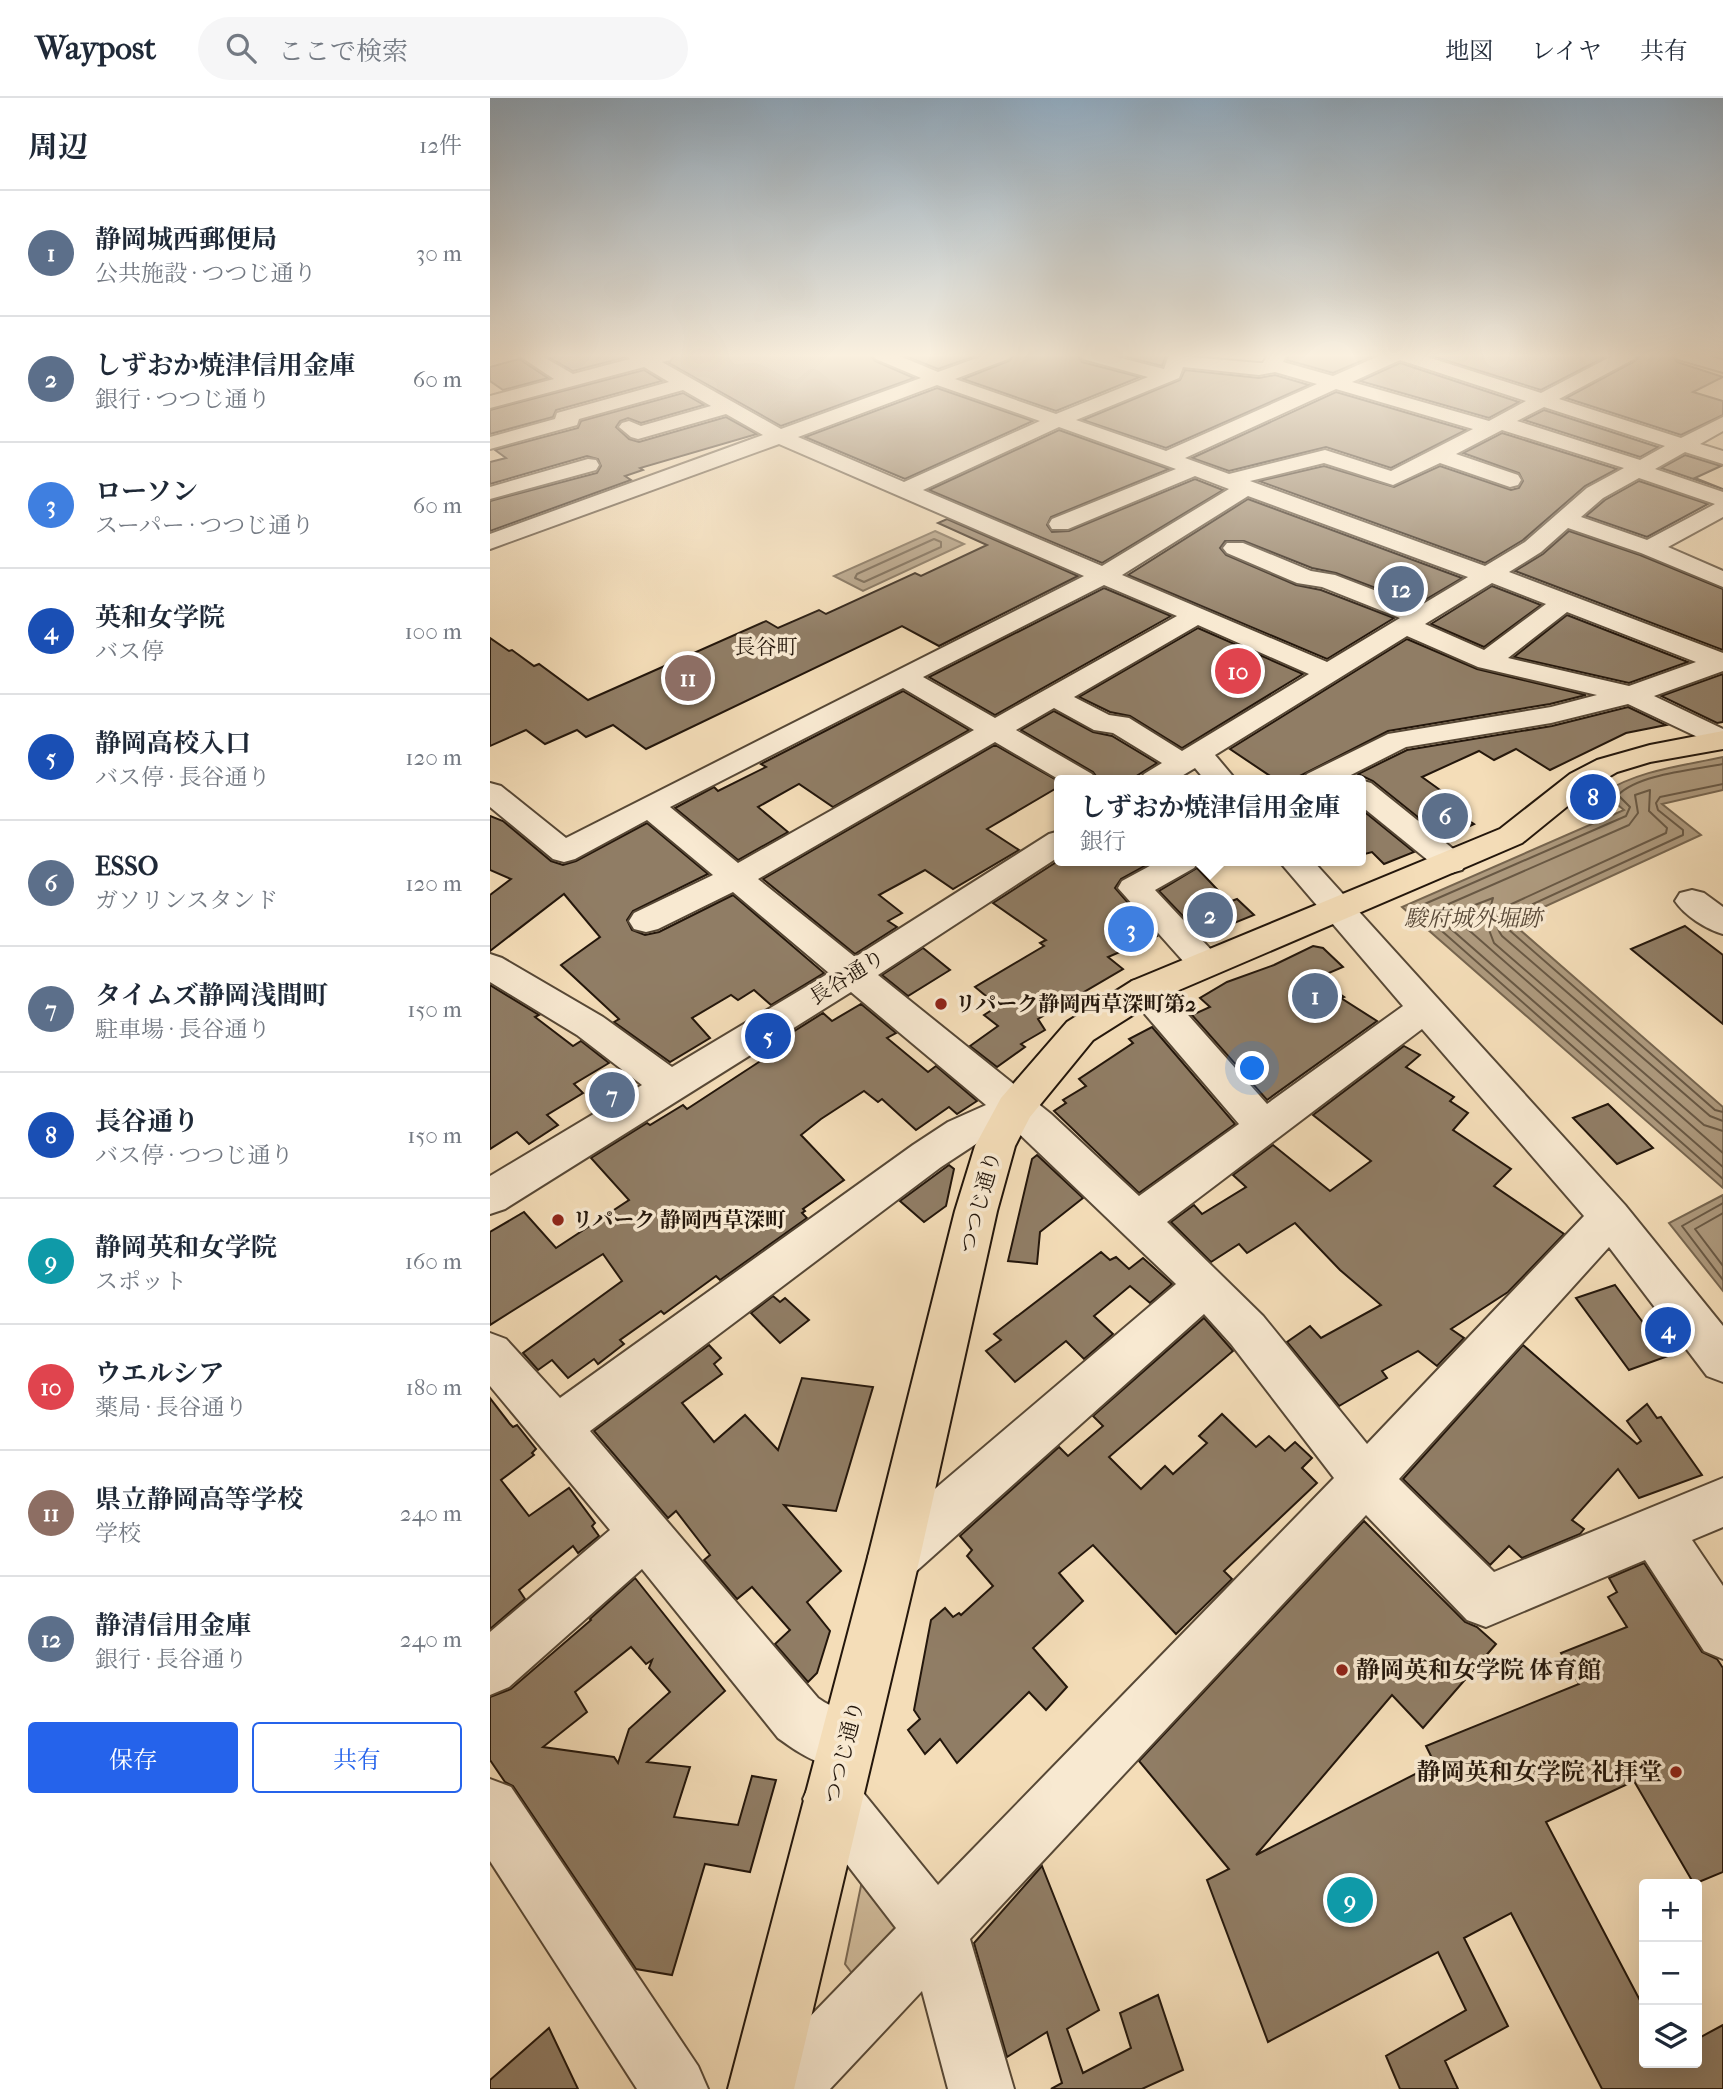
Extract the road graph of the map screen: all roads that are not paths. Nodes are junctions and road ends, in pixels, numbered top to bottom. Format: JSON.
{"nodes":[{"id":1,"x":750,"y":448,"type":"edge"},
{"id":2,"x":807,"y":448,"type":"edge"},
{"id":3,"x":998,"y":448,"type":"edge"},
{"id":4,"x":1138,"y":448,"type":"edge"},
{"id":5,"x":1188,"y":448,"type":"edge"},
{"id":6,"x":1451,"y":448,"type":"edge"},
{"id":7,"x":1571,"y":448,"type":"edge"},
{"id":8,"x":1676,"y":448,"type":"edge"},
{"id":9,"x":1691,"y":448,"type":"edge"},
{"id":10,"x":1438,"y":455,"type":"junction"},
{"id":11,"x":1166,"y":458,"type":"junction"},
{"id":12,"x":1723,"y":458,"type":"edge"},
{"id":13,"x":1638,"y":468,"type":"junction"},
{"id":14,"x":1194,"y":469,"type":"junction"},
{"id":15,"x":1385,"y":476,"type":"junction"},
{"id":16,"x":1510,"y":480,"type":"dead end"},
{"id":17,"x":1235,"y":484,"type":"junction"},
{"id":18,"x":1362,"y":489,"type":"dead end"},
{"id":19,"x":905,"y":490,"type":"junction"},
{"id":20,"x":491,"y":492,"type":"edge"},
{"id":21,"x":627,"y":492,"type":"junction"},
{"id":22,"x":1723,"y":499,"type":"edge"},
{"id":23,"x":1338,"y":502,"type":"dead end"},
{"id":24,"x":1723,"y":508,"type":"edge"},
{"id":25,"x":1314,"y":514,"type":"junction"},
{"id":26,"x":1566,"y":520,"type":"junction"},
{"id":27,"x":534,"y":526,"type":"junction"},
{"id":28,"x":1099,"y":528,"type":"dead end"},
{"id":29,"x":1124,"y":538,"type":"dead end"},
{"id":30,"x":490,"y":542,"type":"edge"},
{"id":31,"x":1149,"y":548,"type":"junction"},
{"id":32,"x":1235,"y":548,"type":"dead end"},
{"id":33,"x":1649,"y":548,"type":"junction"},
{"id":34,"x":1489,"y":575,"type":"junction"},
{"id":35,"x":1103,"y":576,"type":"junction"},
{"id":36,"x":1723,"y":580,"type":"edge"},
{"id":37,"x":1564,"y":602,"type":"junction"},
{"id":38,"x":1196,"y":616,"type":"junction"},
{"id":39,"x":1413,"y":621,"type":"junction"},
{"id":40,"x":1486,"y":661,"type":"junction"},
{"id":41,"x":1722,"y":662,"type":"edge"},
{"id":42,"x":1330,"y":673,"type":"junction"},
{"id":43,"x":903,"y":677,"type":"junction"},
{"id":44,"x":1631,"y":695,"type":"junction"},
{"id":45,"x":1054,"y":697,"type":"junction"},
{"id":46,"x":997,"y":731,"type":"junction"},
{"id":47,"x":1723,"y":740,"type":"edge"},
{"id":48,"x":1190,"y":759,"type":"junction"},
{"id":49,"x":1073,"y":775,"type":"edge"},
{"id":50,"x":1163,"y":775,"type":"edge"},
{"id":51,"x":1214,"y":775,"type":"edge"},
{"id":52,"x":1348,"y":775,"type":"edge"},
{"id":53,"x":490,"y":792,"type":"edge"},
{"id":54,"x":1366,"y":799,"type":"edge"},
{"id":55,"x":649,"y":806,"type":"junction"},
{"id":56,"x":516,"y":813,"type":"junction"},
{"id":57,"x":490,"y":831,"type":"edge"},
{"id":58,"x":1054,"y":844,"type":"edge"},
{"id":59,"x":1451,"y":863,"type":"junction"},
{"id":60,"x":1174,"y":866,"type":"edge"},
{"id":61,"x":1301,"y":866,"type":"edge"},
{"id":62,"x":737,"y":877,"type":"junction"},
{"id":63,"x":1692,"y":901,"type":"dead end"},
{"id":64,"x":1339,"y":908,"type":"junction"},
{"id":65,"x":646,"y":921,"type":"dead end"},
{"id":66,"x":1723,"y":923,"type":"edge"},
{"id":67,"x":1204,"y":963,"type":"junction"},
{"id":68,"x":855,"y":973,"type":"junction"},
{"id":69,"x":499,"y":983,"type":"edge"},
{"id":70,"x":1145,"y":990,"type":"junction"},
{"id":71,"x":1425,"y":1008,"type":"junction"},
{"id":72,"x":669,"y":1085,"type":"junction"},
{"id":73,"x":1015,"y":1108,"type":"junction"},
{"id":74,"x":1264,"y":1126,"type":"junction"},
{"id":75,"x":490,"y":1197,"type":"edge"},
{"id":76,"x":1610,"y":1217,"type":"junction"},
{"id":77,"x":1138,"y":1220,"type":"junction"},
{"id":78,"x":1205,"y":1286,"type":"junction"},
{"id":79,"x":490,"y":1353,"type":"edge"},
{"id":80,"x":1723,"y":1361,"type":"edge"},
{"id":81,"x":557,"y":1428,"type":"junction"},
{"id":82,"x":1366,"y":1480,"type":"junction"},
{"id":83,"x":1723,"y":1502,"type":"edge"},
{"id":84,"x":1655,"y":1530,"type":"junction"},
{"id":85,"x":645,"y":1534,"type":"junction"},
{"id":86,"x":894,"y":1557,"type":"junction"},
{"id":87,"x":1723,"y":1632,"type":"edge"},
{"id":88,"x":490,"y":1668,"type":"edge"},
{"id":89,"x":847,"y":1738,"type":"junction"},
{"id":90,"x":832,"y":1799,"type":"junction"},
{"id":91,"x":490,"y":1808,"type":"edge"},
{"id":92,"x":937,"y":1932,"type":"junction"},
{"id":93,"x":675,"y":2089,"type":"edge"},
{"id":94,"x":761,"y":2089,"type":"edge"},
{"id":95,"x":785,"y":2089,"type":"edge"},
{"id":96,"x":981,"y":2089,"type":"edge"}],
"edges":[{"from":1,"to":21,"type":"street"},
{"from":2,"to":19,"type":"street"},
{"from":3,"to":19,"type":"street"},
{"from":4,"to":11,"type":"street"},
{"from":5,"to":11,"type":"street"},
{"from":6,"to":10,"type":"street"},
{"from":7,"to":13,"type":"street"},
{"from":8,"to":13,"type":"street"},
{"from":9,"to":12,"type":"street"},
{"from":10,"to":15,"type":"street"},
{"from":10,"to":16,"type":"street"},
{"from":11,"to":14,"type":"street"},
{"from":13,"to":22,"type":"street"},
{"from":13,"to":26,"type":"street"},
{"from":14,"to":17,"type":"street"},
{"from":14,"to":28,"type":"street"},
{"from":15,"to":17,"type":"street"},
{"from":15,"to":18,"type":"street"},
{"from":17,"to":25,"type":"street"},
{"from":17,"to":31,"type":"street"},
{"from":19,"to":35,"type":"street"},
{"from":20,"to":21,"type":"street"},
{"from":20,"to":27,"type":"street"},
{"from":21,"to":27,"type":"street"},
{"from":23,"to":25,"type":"street"},
{"from":24,"to":33,"type":"street"},
{"from":25,"to":34,"type":"street"},
{"from":26,"to":33,"type":"street"},
{"from":26,"to":34,"type":"street"},
{"from":27,"to":30,"type":"street"},
{"from":29,"to":31,"type":"street"},
{"from":31,"to":35,"type":"street"},
{"from":32,"to":39,"type":"street"},
{"from":33,"to":36,"type":"street"},
{"from":34,"to":37,"type":"street"},
{"from":34,"to":39,"type":"street"},
{"from":35,"to":38,"type":"street"},
{"from":35,"to":43,"type":"street"},
{"from":37,"to":40,"type":"street"},
{"from":37,"to":41,"type":"street"},
{"from":38,"to":42,"type":"street"},
{"from":38,"to":45,"type":"street"},
{"from":39,"to":40,"type":"street"},
{"from":39,"to":42,"type":"street"},
{"from":40,"to":44,"type":"street"},
{"from":41,"to":44,"type":"street"},
{"from":42,"to":48,"type":"street"},
{"from":43,"to":46,"type":"street"},
{"from":43,"to":55,"type":"street"},
{"from":44,"to":47,"type":"street"},
{"from":44,"to":52,"type":"street"},
{"from":45,"to":46,"type":"street"},
{"from":45,"to":48,"type":"street"},
{"from":46,"to":49,"type":"street"},
{"from":46,"to":62,"type":"street"},
{"from":47,"to":59,"type":"main road","name":"つつじ通り"},
{"from":48,"to":50,"type":"street"},
{"from":48,"to":51,"type":"street"},
{"from":53,"to":56,"type":"street"},
{"from":54,"to":59,"type":"street"},
{"from":55,"to":56,"type":"street"},
{"from":55,"to":62,"type":"street"},
{"from":56,"to":57,"type":"street"},
{"from":58,"to":68,"type":"street","name":"長谷通り"},
{"from":59,"to":64,"type":"main road","name":"つつじ通り"},
{"from":60,"to":67,"type":"street"},
{"from":61,"to":64,"type":"street"},
{"from":62,"to":65,"type":"street"},
{"from":62,"to":68,"type":"street"},
{"from":63,"to":66,"type":"street"},
{"from":64,"to":67,"type":"main road","name":"つつじ通り"},
{"from":64,"to":71,"type":"street"},
{"from":67,"to":70,"type":"main road","name":"つつじ通り"},
{"from":68,"to":72,"type":"street","name":"長谷通り"},
{"from":68,"to":73,"type":"street"},
{"from":69,"to":72,"type":"street"},
{"from":70,"to":73,"type":"main road","name":"つつじ通り"},
{"from":70,"to":74,"type":"street"},
{"from":71,"to":74,"type":"street"},
{"from":71,"to":76,"type":"street"},
{"from":72,"to":75,"type":"street","name":"長谷通り"},
{"from":73,"to":77,"type":"street"},
{"from":73,"to":81,"type":"street"},
{"from":73,"to":86,"type":"main road","name":"つつじ通り"},
{"from":74,"to":77,"type":"street"},
{"from":76,"to":80,"type":"street"},
{"from":76,"to":82,"type":"street"},
{"from":77,"to":78,"type":"street"},
{"from":78,"to":82,"type":"street"},
{"from":78,"to":86,"type":"street"},
{"from":79,"to":81,"type":"street"},
{"from":81,"to":85,"type":"street"},
{"from":82,"to":84,"type":"street"},
{"from":82,"to":92,"type":"street"},
{"from":83,"to":84,"type":"street"},
{"from":84,"to":87,"type":"street"},
{"from":85,"to":88,"type":"street"},
{"from":85,"to":89,"type":"street"},
{"from":86,"to":89,"type":"main road","name":"つつじ通り"},
{"from":89,"to":90,"type":"main road","name":"つつじ通り"},
{"from":90,"to":92,"type":"street"},
{"from":90,"to":94,"type":"main road","name":"つつじ通り"},
{"from":91,"to":93,"type":"street"},
{"from":92,"to":95,"type":"street"},
{"from":92,"to":96,"type":"street"}]}
